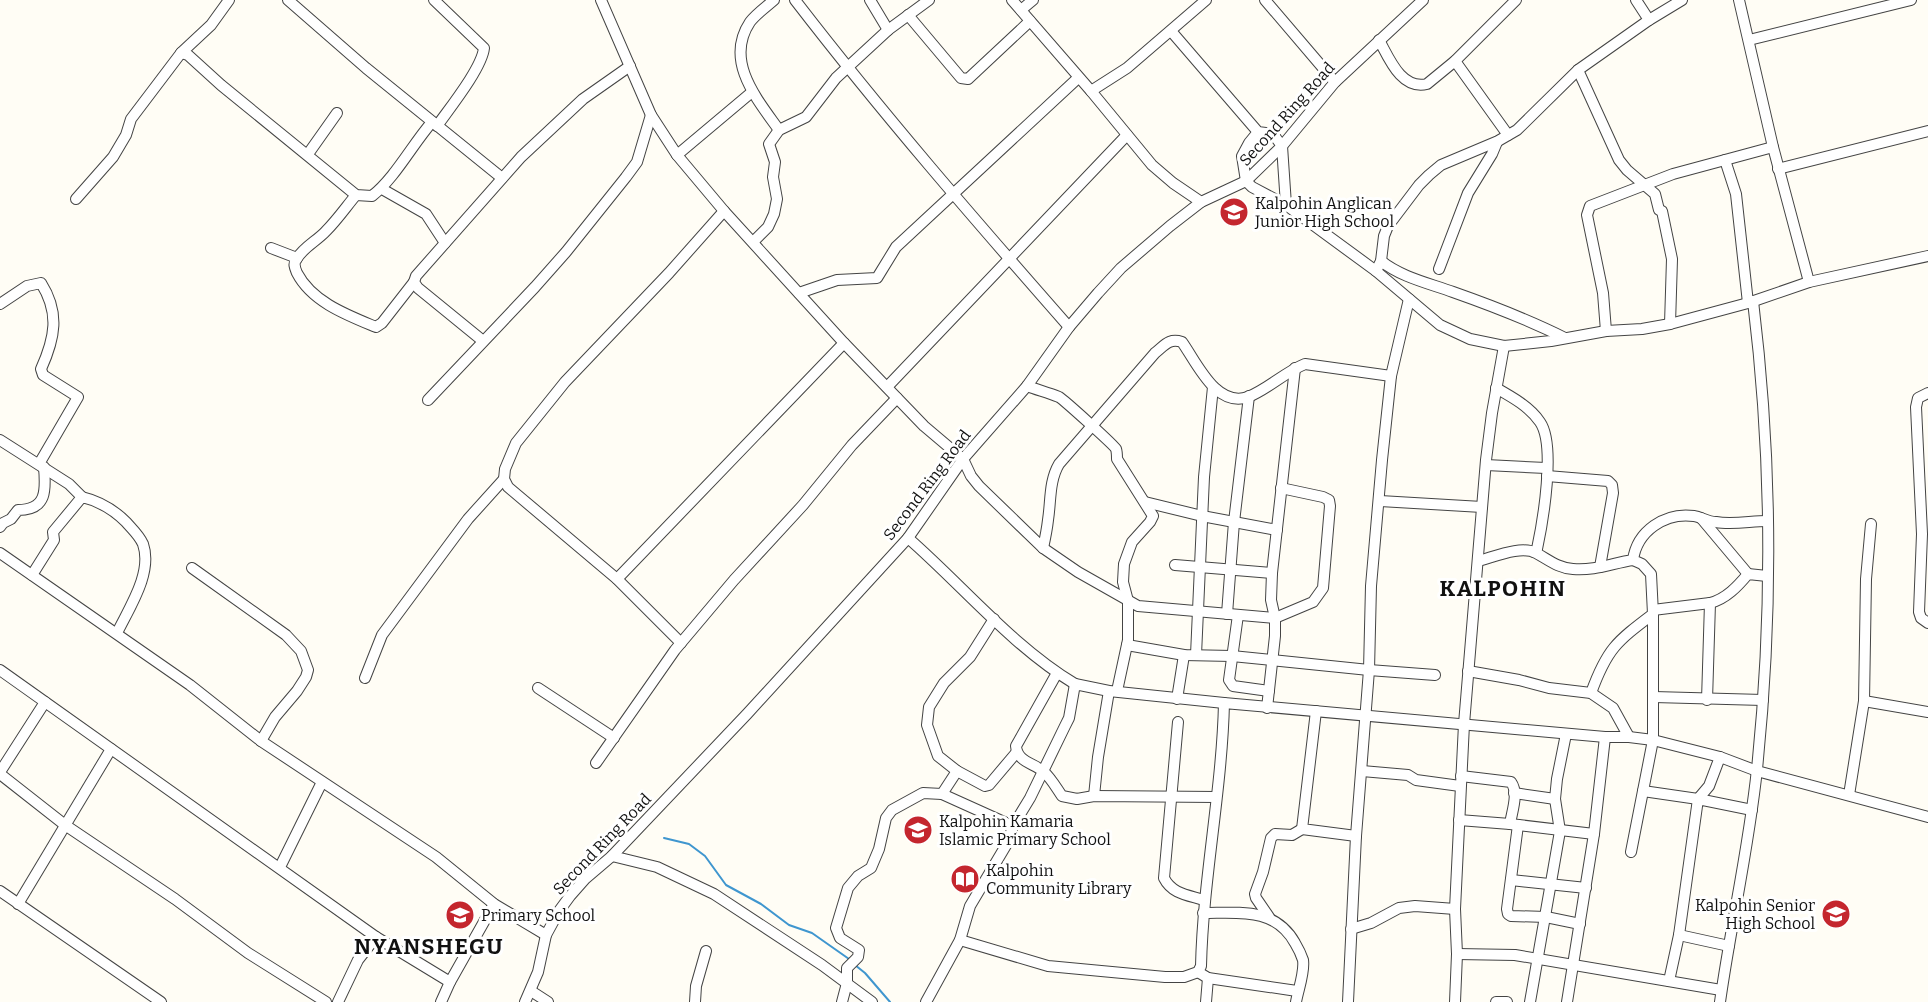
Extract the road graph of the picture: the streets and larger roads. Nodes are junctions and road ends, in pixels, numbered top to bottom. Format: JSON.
{"nodes":[{"id":1,"x":229,"y":0,"type":"edge"},
{"id":2,"x":288,"y":0,"type":"edge"},
{"id":3,"x":434,"y":0,"type":"edge"},
{"id":4,"x":601,"y":0,"type":"edge"},
{"id":5,"x":774,"y":0,"type":"edge"},
{"id":6,"x":795,"y":0,"type":"edge"},
{"id":7,"x":870,"y":0,"type":"edge"},
{"id":8,"x":928,"y":0,"type":"edge"},
{"id":9,"x":1012,"y":0,"type":"edge"},
{"id":10,"x":1033,"y":0,"type":"edge"},
{"id":11,"x":1206,"y":0,"type":"edge"},
{"id":12,"x":1265,"y":0,"type":"edge"},
{"id":13,"x":1423,"y":0,"type":"edge"},
{"id":14,"x":1516,"y":0,"type":"edge"},
{"id":15,"x":1636,"y":0,"type":"edge"},
{"id":16,"x":1682,"y":0,"type":"edge"},
{"id":17,"x":1738,"y":0,"type":"edge"},
{"id":18,"x":1911,"y":0,"type":"edge"},
{"id":19,"x":1021,"y":10,"type":"junction"},
{"id":20,"x":908,"y":15,"type":"junction"},
{"id":21,"x":1649,"y":20,"type":"junction"},
{"id":22,"x":1030,"y":21,"type":"junction"},
{"id":23,"x":888,"y":30,"type":"junction"},
{"id":24,"x":1171,"y":31,"type":"junction"},
{"id":25,"x":1379,"y":40,"type":"junction"},
{"id":26,"x":1749,"y":40,"type":"junction"},
{"id":27,"x":181,"y":53,"type":"junction"},
{"id":28,"x":1455,"y":61,"type":"junction"},
{"id":29,"x":630,"y":66,"type":"junction"},
{"id":30,"x":847,"y":67,"type":"junction"},
{"id":31,"x":1578,"y":70,"type":"junction"},
{"id":32,"x":1078,"y":78,"type":"junction"},
{"id":33,"x":1335,"y":82,"type":"junction"},
{"id":34,"x":1091,"y":91,"type":"junction"},
{"id":35,"x":752,"y":92,"type":"junction"},
{"id":36,"x":337,"y":113,"type":"dead end"},
{"id":37,"x":651,"y":115,"type":"junction"},
{"id":38,"x":434,"y":124,"type":"junction"},
{"id":39,"x":779,"y":130,"type":"junction"},
{"id":40,"x":1928,"y":130,"type":"edge"},
{"id":41,"x":1258,"y":132,"type":"junction"},
{"id":42,"x":1127,"y":135,"type":"junction"},
{"id":43,"x":1508,"y":135,"type":"junction"},
{"id":44,"x":1497,"y":142,"type":"junction"},
{"id":45,"x":1281,"y":146,"type":"junction"},
{"id":46,"x":1773,"y":147,"type":"junction"},
{"id":47,"x":308,"y":154,"type":"junction"},
{"id":48,"x":677,"y":155,"type":"junction"},
{"id":49,"x":1725,"y":160,"type":"junction"},
{"id":50,"x":1778,"y":169,"type":"junction"},
{"id":51,"x":502,"y":178,"type":"junction"},
{"id":52,"x":1246,"y":181,"type":"junction"},
{"id":53,"x":1643,"y":185,"type":"junction"},
{"id":54,"x":382,"y":189,"type":"junction"},
{"id":55,"x":952,"y":193,"type":"junction"},
{"id":56,"x":356,"y":195,"type":"junction"},
{"id":57,"x":76,"y":199,"type":"dead end"},
{"id":58,"x":1201,"y":202,"type":"junction"},
{"id":59,"x":1286,"y":205,"type":"junction"},
{"id":60,"x":724,"y":211,"type":"junction"},
{"id":61,"x":753,"y":242,"type":"junction"},
{"id":62,"x":445,"y":243,"type":"junction"},
{"id":63,"x":272,"y":248,"type":"dead end"},
{"id":64,"x":297,"y":258,"type":"junction"},
{"id":65,"x":1927,"y":258,"type":"edge"},
{"id":66,"x":1009,"y":259,"type":"junction"},
{"id":67,"x":1378,"y":266,"type":"junction"},
{"id":68,"x":1439,"y":269,"type":"dead end"},
{"id":69,"x":414,"y":282,"type":"junction"},
{"id":70,"x":1809,"y":282,"type":"junction"},
{"id":71,"x":799,"y":293,"type":"junction"},
{"id":72,"x":1409,"y":299,"type":"junction"},
{"id":73,"x":1750,"y":302,"type":"junction"},
{"id":74,"x":0,"y":304,"type":"edge"},
{"id":75,"x":1670,"y":324,"type":"junction"},
{"id":76,"x":1069,"y":327,"type":"junction"},
{"id":77,"x":1606,"y":331,"type":"junction"},
{"id":78,"x":1565,"y":338,"type":"junction"},
{"id":79,"x":483,"y":341,"type":"junction"},
{"id":80,"x":844,"y":343,"type":"junction"},
{"id":81,"x":1504,"y":346,"type":"junction"},
{"id":82,"x":1295,"y":368,"type":"junction"},
{"id":83,"x":1391,"y":376,"type":"junction"},
{"id":84,"x":1027,"y":386,"type":"junction"},
{"id":85,"x":887,"y":387,"type":"junction"},
{"id":86,"x":1213,"y":387,"type":"junction"},
{"id":87,"x":1496,"y":388,"type":"junction"},
{"id":88,"x":1928,"y":393,"type":"edge"},
{"id":89,"x":1249,"y":396,"type":"junction"},
{"id":90,"x":897,"y":398,"type":"junction"},
{"id":91,"x":428,"y":400,"type":"dead end"},
{"id":92,"x":1092,"y":426,"type":"junction"},
{"id":93,"x":0,"y":440,"type":"edge"},
{"id":94,"x":963,"y":459,"type":"junction"},
{"id":95,"x":41,"y":465,"type":"junction"},
{"id":96,"x":1486,"y":465,"type":"junction"},
{"id":97,"x":1547,"y":472,"type":"junction"},
{"id":98,"x":504,"y":479,"type":"junction"},
{"id":99,"x":1924,"y":483,"type":"edge"},
{"id":100,"x":1281,"y":488,"type":"junction"},
{"id":101,"x":82,"y":497,"type":"junction"},
{"id":102,"x":1380,"y":501,"type":"junction"},
{"id":103,"x":1145,"y":502,"type":"junction"},
{"id":104,"x":1482,"y":507,"type":"junction"},
{"id":105,"x":1203,"y":516,"type":"junction"},
{"id":106,"x":1701,"y":518,"type":"junction"},
{"id":107,"x":1767,"y":521,"type":"junction"},
{"id":108,"x":1234,"y":522,"type":"junction"},
{"id":109,"x":1871,"y":524,"type":"dead end"},
{"id":110,"x":0,"y":527,"type":"edge"},
{"id":111,"x":1277,"y":530,"type":"junction"},
{"id":112,"x":908,"y":538,"type":"junction"},
{"id":113,"x":1043,"y":548,"type":"junction"},
{"id":114,"x":1534,"y":552,"type":"junction"},
{"id":115,"x":0,"y":553,"type":"edge"},
{"id":116,"x":1633,"y":560,"type":"junction"},
{"id":117,"x":1478,"y":561,"type":"junction"},
{"id":118,"x":1175,"y":566,"type":"dead end"},
{"id":119,"x":1600,"y":567,"type":"junction"},
{"id":120,"x":192,"y":568,"type":"dead end"},
{"id":121,"x":1199,"y":568,"type":"junction"},
{"id":122,"x":1230,"y":570,"type":"junction"},
{"id":123,"x":1272,"y":573,"type":"junction"},
{"id":124,"x":1748,"y":574,"type":"junction"},
{"id":125,"x":32,"y":575,"type":"junction"},
{"id":126,"x":1767,"y":576,"type":"junction"},
{"id":127,"x":617,"y":579,"type":"junction"},
{"id":128,"x":1128,"y":601,"type":"junction"},
{"id":129,"x":1710,"y":603,"type":"junction"},
{"id":130,"x":1199,"y":612,"type":"junction"},
{"id":131,"x":1653,"y":612,"type":"junction"},
{"id":132,"x":1232,"y":614,"type":"junction"},
{"id":133,"x":1275,"y":618,"type":"junction"},
{"id":134,"x":994,"y":619,"type":"junction"},
{"id":135,"x":1928,"y":623,"type":"edge"},
{"id":136,"x":117,"y":633,"type":"junction"},
{"id":137,"x":681,"y":643,"type":"junction"},
{"id":138,"x":1127,"y":645,"type":"junction"},
{"id":139,"x":1184,"y":655,"type":"junction"},
{"id":140,"x":1196,"y":655,"type":"junction"},
{"id":141,"x":1232,"y":656,"type":"junction"},
{"id":142,"x":1273,"y":661,"type":"junction"},
{"id":143,"x":0,"y":670,"type":"edge"},
{"id":144,"x":1369,"y":670,"type":"junction"},
{"id":145,"x":1468,"y":671,"type":"junction"},
{"id":146,"x":1057,"y":673,"type":"junction"},
{"id":147,"x":1435,"y":675,"type":"dead end"},
{"id":148,"x":365,"y":678,"type":"dead end"},
{"id":149,"x":1075,"y":684,"type":"junction"},
{"id":150,"x":538,"y":688,"type":"dead end"},
{"id":151,"x":1113,"y":691,"type":"junction"},
{"id":152,"x":1269,"y":691,"type":"junction"},
{"id":153,"x":1591,"y":693,"type":"junction"},
{"id":154,"x":1654,"y":697,"type":"junction"},
{"id":155,"x":1177,"y":699,"type":"junction"},
{"id":156,"x":1707,"y":700,"type":"junction"},
{"id":157,"x":1763,"y":700,"type":"junction"},
{"id":158,"x":1864,"y":701,"type":"junction"},
{"id":159,"x":45,"y":702,"type":"junction"},
{"id":160,"x":1224,"y":704,"type":"junction"},
{"id":161,"x":1267,"y":708,"type":"junction"},
{"id":162,"x":1316,"y":711,"type":"junction"},
{"id":163,"x":1928,"y":712,"type":"edge"},
{"id":164,"x":1366,"y":716,"type":"junction"},
{"id":165,"x":1178,"y":723,"type":"dead end"},
{"id":166,"x":1464,"y":724,"type":"junction"},
{"id":167,"x":1566,"y":734,"type":"junction"},
{"id":168,"x":1605,"y":737,"type":"junction"},
{"id":169,"x":1629,"y":737,"type":"junction"},
{"id":170,"x":614,"y":738,"type":"junction"},
{"id":171,"x":1653,"y":740,"type":"junction"},
{"id":172,"x":261,"y":741,"type":"junction"},
{"id":173,"x":111,"y":749,"type":"junction"},
{"id":174,"x":1016,"y":753,"type":"junction"},
{"id":175,"x":1720,"y":757,"type":"junction"},
{"id":176,"x":596,"y":763,"type":"dead end"},
{"id":177,"x":957,"y":771,"type":"junction"},
{"id":178,"x":1044,"y":771,"type":"junction"},
{"id":179,"x":1362,"y":771,"type":"junction"},
{"id":180,"x":1757,"y":771,"type":"junction"},
{"id":181,"x":0,"y":773,"type":"edge"},
{"id":182,"x":1461,"y":781,"type":"junction"},
{"id":183,"x":322,"y":782,"type":"junction"},
{"id":184,"x":1643,"y":790,"type":"junction"},
{"id":185,"x":1514,"y":793,"type":"junction"},
{"id":186,"x":942,"y":794,"type":"junction"},
{"id":187,"x":1849,"y":795,"type":"junction"},
{"id":188,"x":1094,"y":796,"type":"junction"},
{"id":189,"x":1172,"y":796,"type":"junction"},
{"id":190,"x":1216,"y":797,"type":"junction"},
{"id":191,"x":1555,"y":799,"type":"junction"},
{"id":192,"x":1698,"y":799,"type":"junction"},
{"id":193,"x":1752,"y":810,"type":"junction"},
{"id":194,"x":1928,"y":817,"type":"edge"},
{"id":195,"x":1459,"y":820,"type":"junction"},
{"id":196,"x":65,"y":825,"type":"junction"},
{"id":197,"x":1514,"y":825,"type":"junction"},
{"id":198,"x":1013,"y":826,"type":"junction"},
{"id":199,"x":1302,"y":829,"type":"junction"},
{"id":200,"x":1560,"y":831,"type":"junction"},
{"id":201,"x":1593,"y":834,"type":"junction"},
{"id":202,"x":1356,"y":836,"type":"junction"},
{"id":203,"x":1631,"y":852,"type":"dead end"},
{"id":204,"x":612,"y":856,"type":"junction"},
{"id":205,"x":280,"y":867,"type":"junction"},
{"id":206,"x":1511,"y":880,"type":"junction"},
{"id":207,"x":1551,"y":884,"type":"junction"},
{"id":208,"x":1586,"y":888,"type":"junction"},
{"id":209,"x":0,"y":891,"type":"edge"},
{"id":210,"x":1204,"y":900,"type":"junction"},
{"id":211,"x":18,"y":904,"type":"junction"},
{"id":212,"x":494,"y":904,"type":"junction"},
{"id":213,"x":1455,"y":909,"type":"junction"},
{"id":214,"x":1203,"y":913,"type":"junction"},
{"id":215,"x":1269,"y":916,"type":"junction"},
{"id":216,"x":1546,"y":917,"type":"junction"},
{"id":217,"x":1580,"y":924,"type":"junction"},
{"id":218,"x":1351,"y":929,"type":"junction"},
{"id":219,"x":546,"y":935,"type":"junction"},
{"id":220,"x":1679,"y":935,"type":"junction"},
{"id":221,"x":376,"y":937,"type":"junction"},
{"id":222,"x":960,"y":940,"type":"junction"},
{"id":223,"x":1729,"y":946,"type":"junction"},
{"id":224,"x":706,"y":951,"type":"dead end"},
{"id":225,"x":1457,"y":954,"type":"junction"},
{"id":226,"x":1538,"y":960,"type":"junction"},
{"id":227,"x":1574,"y":964,"type":"junction"},
{"id":228,"x":1198,"y":972,"type":"junction"},
{"id":229,"x":1208,"y":978,"type":"junction"},
{"id":230,"x":1669,"y":981,"type":"junction"},
{"id":231,"x":450,"y":982,"type":"junction"},
{"id":232,"x":847,"y":983,"type":"junction"},
{"id":233,"x":1722,"y":990,"type":"junction"},
{"id":234,"x":531,"y":991,"type":"junction"},
{"id":235,"x":1297,"y":997,"type":"edge"},
{"id":236,"x":161,"y":1002,"type":"edge"},
{"id":237,"x":326,"y":1002,"type":"edge"},
{"id":238,"x":338,"y":1002,"type":"edge"},
{"id":239,"x":441,"y":1002,"type":"edge"},
{"id":240,"x":525,"y":1002,"type":"edge"},
{"id":241,"x":548,"y":1002,"type":"edge"},
{"id":242,"x":695,"y":1002,"type":"edge"},
{"id":243,"x":842,"y":1002,"type":"edge"},
{"id":244,"x":872,"y":1002,"type":"edge"},
{"id":245,"x":926,"y":1002,"type":"edge"},
{"id":246,"x":1206,"y":1002,"type":"edge"},
{"id":247,"x":1348,"y":1002,"type":"edge"},
{"id":248,"x":1455,"y":1002,"type":"edge"},
{"id":249,"x":1496,"y":1002,"type":"edge"},
{"id":250,"x":1507,"y":1002,"type":"edge"},
{"id":251,"x":1530,"y":1002,"type":"edge"},
{"id":252,"x":1567,"y":1002,"type":"edge"},
{"id":253,"x":1720,"y":1002,"type":"edge"}],
"edges":[{"from":1,"to":27,"type":"street"},
{"from":2,"to":38,"type":"street"},
{"from":3,"to":38,"type":"street"},
{"from":4,"to":29,"type":"street"},
{"from":5,"to":35,"type":"street"},
{"from":6,"to":30,"type":"street"},
{"from":7,"to":23,"type":"street"},
{"from":8,"to":20,"type":"street"},
{"from":9,"to":19,"type":"street"},
{"from":10,"to":19,"type":"street"},
{"from":11,"to":24,"type":"street"},
{"from":12,"to":33,"type":"street"},
{"from":13,"to":25,"type":"street","name":"Second Ring Road"},
{"from":14,"to":28,"type":"street"},
{"from":15,"to":21,"type":"street"},
{"from":16,"to":21,"type":"street"},
{"from":17,"to":26,"type":"street"},
{"from":18,"to":26,"type":"street"},
{"from":19,"to":22,"type":"street"},
{"from":20,"to":22,"type":"street"},
{"from":20,"to":23,"type":"street"},
{"from":21,"to":31,"type":"street"},
{"from":22,"to":32,"type":"street"},
{"from":23,"to":30,"type":"street"},
{"from":24,"to":34,"type":"street"},
{"from":24,"to":41,"type":"street"},
{"from":25,"to":28,"type":"street"},
{"from":25,"to":33,"type":"street","name":"Second Ring Road"},
{"from":26,"to":46,"type":"street"},
{"from":27,"to":47,"type":"street"},
{"from":27,"to":57,"type":"street"},
{"from":28,"to":43,"type":"street"},
{"from":29,"to":37,"type":"street"},
{"from":29,"to":51,"type":"street"},
{"from":30,"to":39,"type":"street"},
{"from":30,"to":55,"type":"street"},
{"from":31,"to":43,"type":"street"},
{"from":31,"to":53,"type":"street"},
{"from":32,"to":34,"type":"street"},
{"from":32,"to":55,"type":"street"},
{"from":33,"to":45,"type":"street","name":"Second Ring Road"},
{"from":34,"to":42,"type":"street"},
{"from":35,"to":39,"type":"street"},
{"from":35,"to":48,"type":"street"},
{"from":36,"to":47,"type":"street"},
{"from":37,"to":48,"type":"street"},
{"from":37,"to":79,"type":"street"},
{"from":38,"to":51,"type":"street"},
{"from":38,"to":54,"type":"street"},
{"from":39,"to":61,"type":"street"},
{"from":40,"to":50,"type":"street"},
{"from":41,"to":45,"type":"street"},
{"from":41,"to":52,"type":"street"},
{"from":42,"to":58,"type":"street"},
{"from":42,"to":66,"type":"street"},
{"from":43,"to":44,"type":"street"},
{"from":44,"to":67,"type":"street"},
{"from":44,"to":68,"type":"street"},
{"from":45,"to":52,"type":"street","name":"Second Ring Road"},
{"from":45,"to":59,"type":"street"},
{"from":46,"to":49,"type":"street"},
{"from":46,"to":50,"type":"street"},
{"from":47,"to":56,"type":"street"},
{"from":48,"to":60,"type":"street"},
{"from":49,"to":53,"type":"street"},
{"from":49,"to":73,"type":"street"},
{"from":50,"to":70,"type":"street"},
{"from":51,"to":62,"type":"street"},
{"from":52,"to":58,"type":"street","name":"Second Ring Road"},
{"from":52,"to":59,"type":"street"},
{"from":53,"to":75,"type":"street"},
{"from":53,"to":77,"type":"street"},
{"from":54,"to":56,"type":"street"},
{"from":54,"to":62,"type":"street"},
{"from":55,"to":66,"type":"street"},
{"from":55,"to":71,"type":"street"},
{"from":56,"to":64,"type":"street"},
{"from":58,"to":76,"type":"street","name":"Second Ring Road"},
{"from":59,"to":67,"type":"street"},
{"from":60,"to":61,"type":"street"},
{"from":60,"to":98,"type":"street"},
{"from":61,"to":71,"type":"street"},
{"from":62,"to":69,"type":"street"},
{"from":63,"to":64,"type":"street"},
{"from":64,"to":69,"type":"street"},
{"from":65,"to":70,"type":"street"},
{"from":66,"to":76,"type":"street"},
{"from":66,"to":85,"type":"street"},
{"from":67,"to":72,"type":"street"},
{"from":67,"to":78,"type":"street"},
{"from":69,"to":79,"type":"street"},
{"from":70,"to":73,"type":"street"},
{"from":71,"to":80,"type":"street"},
{"from":72,"to":81,"type":"street"},
{"from":72,"to":83,"type":"street"},
{"from":73,"to":75,"type":"street"},
{"from":73,"to":107,"type":"street"},
{"from":74,"to":95,"type":"street"},
{"from":75,"to":77,"type":"street"},
{"from":76,"to":84,"type":"street","name":"Second Ring Road"},
{"from":77,"to":78,"type":"street"},
{"from":78,"to":81,"type":"street"},
{"from":79,"to":91,"type":"street"},
{"from":80,"to":85,"type":"street"},
{"from":80,"to":127,"type":"street"},
{"from":81,"to":87,"type":"street"},
{"from":82,"to":83,"type":"street"},
{"from":82,"to":89,"type":"street"},
{"from":82,"to":100,"type":"street"},
{"from":83,"to":102,"type":"street"},
{"from":84,"to":92,"type":"street"},
{"from":84,"to":94,"type":"street","name":"Second Ring Road"},
{"from":85,"to":90,"type":"street"},
{"from":86,"to":89,"type":"street"},
{"from":86,"to":92,"type":"street"},
{"from":86,"to":105,"type":"street"},
{"from":87,"to":96,"type":"street"},
{"from":87,"to":97,"type":"street"},
{"from":88,"to":99,"type":"street"},
{"from":89,"to":108,"type":"street"},
{"from":90,"to":94,"type":"street"},
{"from":90,"to":137,"type":"street"},
{"from":92,"to":103,"type":"street"},
{"from":92,"to":113,"type":"street"},
{"from":93,"to":95,"type":"street"},
{"from":94,"to":112,"type":"street","name":"Second Ring Road"},
{"from":94,"to":113,"type":"street"},
{"from":95,"to":101,"type":"street"},
{"from":95,"to":110,"type":"street"},
{"from":96,"to":97,"type":"street"},
{"from":96,"to":104,"type":"street"},
{"from":97,"to":114,"type":"street"},
{"from":97,"to":119,"type":"street"},
{"from":98,"to":127,"type":"street"},
{"from":98,"to":148,"type":"street"},
{"from":99,"to":135,"type":"street"},
{"from":100,"to":111,"type":"street"},
{"from":100,"to":133,"type":"street"},
{"from":101,"to":125,"type":"street"},
{"from":101,"to":136,"type":"street"},
{"from":102,"to":104,"type":"street"},
{"from":102,"to":144,"type":"street"},
{"from":103,"to":105,"type":"street"},
{"from":103,"to":128,"type":"street"},
{"from":104,"to":117,"type":"street"},
{"from":105,"to":108,"type":"street"},
{"from":105,"to":121,"type":"street"},
{"from":106,"to":107,"type":"street"},
{"from":106,"to":116,"type":"street"},
{"from":106,"to":124,"type":"street"},
{"from":107,"to":126,"type":"street"},
{"from":108,"to":111,"type":"street"},
{"from":108,"to":122,"type":"street"},
{"from":109,"to":158,"type":"street"},
{"from":111,"to":123,"type":"street"},
{"from":112,"to":134,"type":"street"},
{"from":112,"to":204,"type":"street","name":"Second Ring Road"},
{"from":113,"to":128,"type":"street"},
{"from":114,"to":117,"type":"street"},
{"from":114,"to":119,"type":"street"},
{"from":115,"to":125,"type":"street"},
{"from":116,"to":119,"type":"street"},
{"from":116,"to":131,"type":"street"},
{"from":117,"to":145,"type":"street"},
{"from":118,"to":121,"type":"street"},
{"from":120,"to":172,"type":"street"},
{"from":121,"to":122,"type":"street"},
{"from":121,"to":130,"type":"street"},
{"from":122,"to":123,"type":"street"},
{"from":122,"to":132,"type":"street"},
{"from":123,"to":133,"type":"street"},
{"from":124,"to":126,"type":"street"},
{"from":124,"to":129,"type":"street"},
{"from":125,"to":136,"type":"street"},
{"from":126,"to":157,"type":"street"},
{"from":127,"to":137,"type":"street"},
{"from":128,"to":130,"type":"street"},
{"from":128,"to":138,"type":"street"},
{"from":129,"to":131,"type":"street"},
{"from":129,"to":156,"type":"street"},
{"from":130,"to":132,"type":"street"},
{"from":130,"to":140,"type":"street"},
{"from":131,"to":153,"type":"street"},
{"from":131,"to":154,"type":"street"},
{"from":132,"to":133,"type":"street"},
{"from":132,"to":141,"type":"street"},
{"from":133,"to":142,"type":"street"},
{"from":134,"to":146,"type":"street"},
{"from":134,"to":177,"type":"street"},
{"from":136,"to":172,"type":"street"},
{"from":137,"to":170,"type":"street"},
{"from":138,"to":139,"type":"street"},
{"from":138,"to":151,"type":"street"},
{"from":139,"to":140,"type":"street"},
{"from":139,"to":155,"type":"street"},
{"from":140,"to":141,"type":"street"},
{"from":141,"to":142,"type":"street"},
{"from":141,"to":152,"type":"street"},
{"from":142,"to":144,"type":"street"},
{"from":142,"to":152,"type":"street"},
{"from":143,"to":159,"type":"street"},
{"from":144,"to":147,"type":"street"},
{"from":144,"to":164,"type":"street"},
{"from":145,"to":153,"type":"street"},
{"from":145,"to":166,"type":"street"},
{"from":146,"to":149,"type":"street"},
{"from":146,"to":174,"type":"street"},
{"from":149,"to":151,"type":"street"},
{"from":149,"to":178,"type":"street"},
{"from":150,"to":170,"type":"street"},
{"from":151,"to":155,"type":"street"},
{"from":151,"to":188,"type":"street"},
{"from":152,"to":161,"type":"street"},
{"from":153,"to":169,"type":"street"},
{"from":154,"to":156,"type":"street"},
{"from":154,"to":171,"type":"street"},
{"from":155,"to":160,"type":"street"},
{"from":156,"to":157,"type":"street"},
{"from":157,"to":180,"type":"street"},
{"from":158,"to":163,"type":"street"},
{"from":158,"to":187,"type":"street"},
{"from":159,"to":173,"type":"street"},
{"from":159,"to":181,"type":"street"},
{"from":160,"to":161,"type":"street"},
{"from":160,"to":190,"type":"street"},
{"from":161,"to":162,"type":"street"},
{"from":162,"to":164,"type":"street"},
{"from":162,"to":199,"type":"street"},
{"from":164,"to":166,"type":"street"},
{"from":164,"to":179,"type":"street"},
{"from":165,"to":189,"type":"street"},
{"from":166,"to":167,"type":"street"},
{"from":166,"to":182,"type":"street"},
{"from":167,"to":168,"type":"street"},
{"from":167,"to":191,"type":"street"},
{"from":168,"to":169,"type":"street"},
{"from":168,"to":201,"type":"street"},
{"from":169,"to":171,"type":"street"},
{"from":170,"to":176,"type":"street"},
{"from":171,"to":175,"type":"street"},
{"from":171,"to":184,"type":"street"},
{"from":172,"to":183,"type":"street"},
{"from":173,"to":196,"type":"street"},
{"from":173,"to":205,"type":"street"},
{"from":174,"to":177,"type":"street"},
{"from":174,"to":178,"type":"street"},
{"from":175,"to":180,"type":"street"},
{"from":175,"to":192,"type":"street"},
{"from":177,"to":186,"type":"street"},
{"from":178,"to":188,"type":"street"},
{"from":178,"to":198,"type":"street"},
{"from":179,"to":182,"type":"street"},
{"from":179,"to":202,"type":"street"},
{"from":180,"to":187,"type":"street"},
{"from":180,"to":193,"type":"street"},
{"from":181,"to":196,"type":"street"},
{"from":182,"to":185,"type":"street"},
{"from":182,"to":195,"type":"street"},
{"from":183,"to":205,"type":"street"},
{"from":183,"to":212,"type":"street"},
{"from":184,"to":192,"type":"street"},
{"from":184,"to":203,"type":"street"},
{"from":185,"to":191,"type":"street"},
{"from":185,"to":197,"type":"street"},
{"from":186,"to":198,"type":"street"},
{"from":186,"to":232,"type":"street"},
{"from":187,"to":194,"type":"street"},
{"from":188,"to":189,"type":"street"},
{"from":189,"to":190,"type":"street"},
{"from":189,"to":210,"type":"street"},
{"from":190,"to":210,"type":"street"},
{"from":191,"to":200,"type":"street"},
{"from":192,"to":193,"type":"street"},
{"from":192,"to":220,"type":"street"},
{"from":193,"to":223,"type":"street"},
{"from":195,"to":197,"type":"street"},
{"from":195,"to":213,"type":"street"},
{"from":196,"to":211,"type":"street"},
{"from":196,"to":237,"type":"street"},
{"from":197,"to":200,"type":"street"},
{"from":197,"to":206,"type":"street"},
{"from":198,"to":222,"type":"street"},
{"from":199,"to":202,"type":"street"},
{"from":199,"to":215,"type":"street"},
{"from":200,"to":201,"type":"street"},
{"from":200,"to":207,"type":"street"},
{"from":201,"to":208,"type":"street"},
{"from":202,"to":218,"type":"street"},
{"from":204,"to":219,"type":"street","name":"Second Ring Road"},
{"from":204,"to":232,"type":"street"},
{"from":205,"to":221,"type":"street"},
{"from":206,"to":207,"type":"street"},
{"from":206,"to":216,"type":"street"},
{"from":207,"to":208,"type":"street"},
{"from":207,"to":216,"type":"street"},
{"from":208,"to":217,"type":"street"},
{"from":209,"to":211,"type":"street"},
{"from":210,"to":214,"type":"street"},
{"from":211,"to":236,"type":"street"},
{"from":212,"to":219,"type":"street"},
{"from":212,"to":231,"type":"street"},
{"from":213,"to":218,"type":"street"},
{"from":213,"to":225,"type":"street"},
{"from":214,"to":215,"type":"street"},
{"from":214,"to":228,"type":"street"},
{"from":215,"to":235,"type":"street"},
{"from":216,"to":217,"type":"street"},
{"from":216,"to":226,"type":"street"},
{"from":217,"to":227,"type":"street"},
{"from":218,"to":247,"type":"street"},
{"from":219,"to":234,"type":"street","name":"Second Ring Road"},
{"from":220,"to":223,"type":"street"},
{"from":220,"to":230,"type":"street"},
{"from":221,"to":231,"type":"street"},
{"from":221,"to":238,"type":"street"},
{"from":222,"to":228,"type":"street"},
{"from":222,"to":245,"type":"street"},
{"from":223,"to":233,"type":"street"},
{"from":224,"to":242,"type":"street"},
{"from":225,"to":226,"type":"street"},
{"from":225,"to":248,"type":"street"},
{"from":226,"to":227,"type":"street"},
{"from":226,"to":251,"type":"street"},
{"from":227,"to":230,"type":"street"},
{"from":227,"to":252,"type":"street"},
{"from":228,"to":229,"type":"street"},
{"from":229,"to":235,"type":"street"},
{"from":229,"to":246,"type":"street"},
{"from":230,"to":233,"type":"street"},
{"from":231,"to":239,"type":"street"},
{"from":232,"to":243,"type":"street"},
{"from":232,"to":244,"type":"street"},
{"from":233,"to":253,"type":"street"},
{"from":234,"to":240,"type":"street","name":"Second Ring Road"},
{"from":234,"to":241,"type":"street"},
{"from":249,"to":250,"type":"street"}]}
